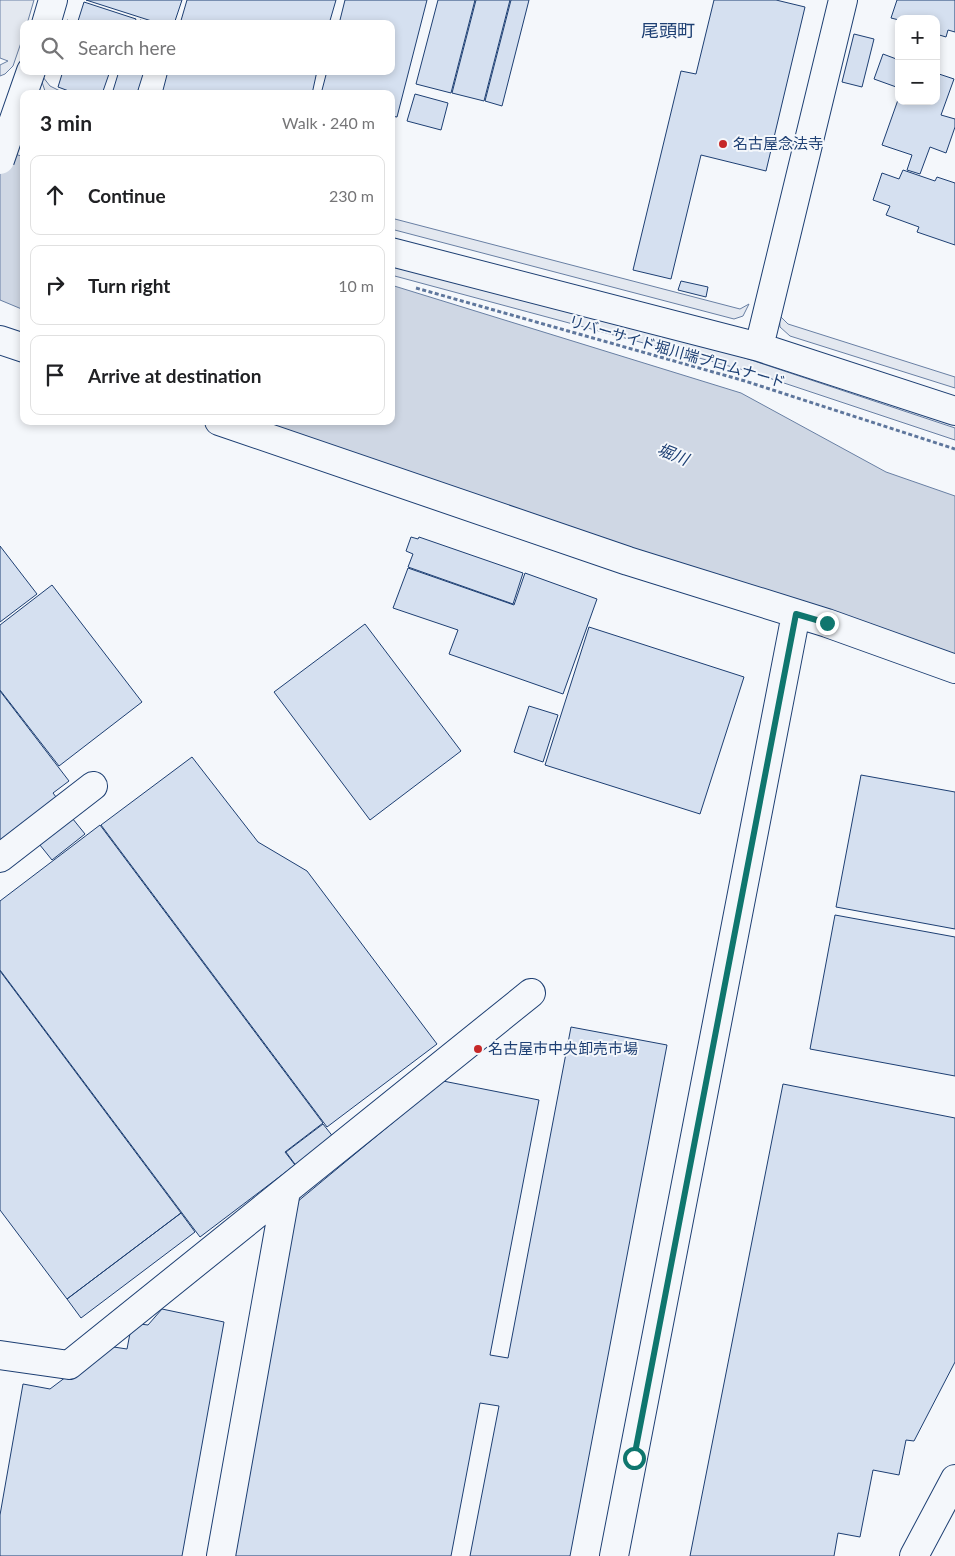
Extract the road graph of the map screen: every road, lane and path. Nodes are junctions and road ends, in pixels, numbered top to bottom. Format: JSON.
{"nodes":[{"id":1,"x":53,"y":0,"type":"edge"},
{"id":2,"x":843,"y":0,"type":"edge"},
{"id":3,"x":47,"y":20,"type":"edge"},
{"id":4,"x":29,"y":75,"type":"edge"},
{"id":5,"x":23,"y":90,"type":"edge"},
{"id":6,"x":20,"y":98,"type":"edge"},
{"id":7,"x":13,"y":115,"type":"edge"},
{"id":8,"x":0,"y":160,"type":"edge"},
{"id":9,"x":395,"y":253,"type":"edge"},
{"id":10,"x":410,"y":286,"type":"dead end"},
{"id":11,"x":0,"y":340,"type":"edge"},
{"id":12,"x":20,"y":347,"type":"edge"},
{"id":13,"x":759,"y":347,"type":"junction"},
{"id":14,"x":955,"y":412,"type":"edge"},
{"id":15,"x":231,"y":425,"type":"edge"},
{"id":16,"x":955,"y":450,"type":"edge"},
{"id":17,"x":796,"y":614,"type":"junction"},
{"id":18,"x":955,"y":669,"type":"edge"},
{"id":19,"x":93,"y":786,"type":"dead end"},
{"id":20,"x":0,"y":858,"type":"edge"},
{"id":21,"x":531,"y":993,"type":"dead end"},
{"id":22,"x":286,"y":1191,"type":"junction"},
{"id":23,"x":0,"y":1355,"type":"edge"},
{"id":24,"x":955,"y":1479,"type":"edge"},
{"id":25,"x":221,"y":1556,"type":"edge"},
{"id":26,"x":614,"y":1556,"type":"edge"},
{"id":27,"x":914,"y":1556,"type":"edge"}],
"edges":[{"from":1,"to":3,"type":"street"},
{"from":2,"to":13,"type":"street"},
{"from":4,"to":5,"type":"street"},
{"from":6,"to":7,"type":"street"},
{"from":7,"to":8,"type":"street","bridge":true},
{"from":9,"to":13,"type":"street"},
{"from":10,"to":16,"type":"path","name":"リバーサイド堀川端プロムナード"},
{"from":11,"to":12,"type":"street"},
{"from":13,"to":14,"type":"street"},
{"from":15,"to":17,"type":"street"},
{"from":17,"to":18,"type":"street"},
{"from":17,"to":26,"type":"street"},
{"from":19,"to":20,"type":"street"},
{"from":21,"to":22,"type":"street"},
{"from":22,"to":23,"type":"street"},
{"from":22,"to":25,"type":"street"},
{"from":24,"to":27,"type":"street"}]}
